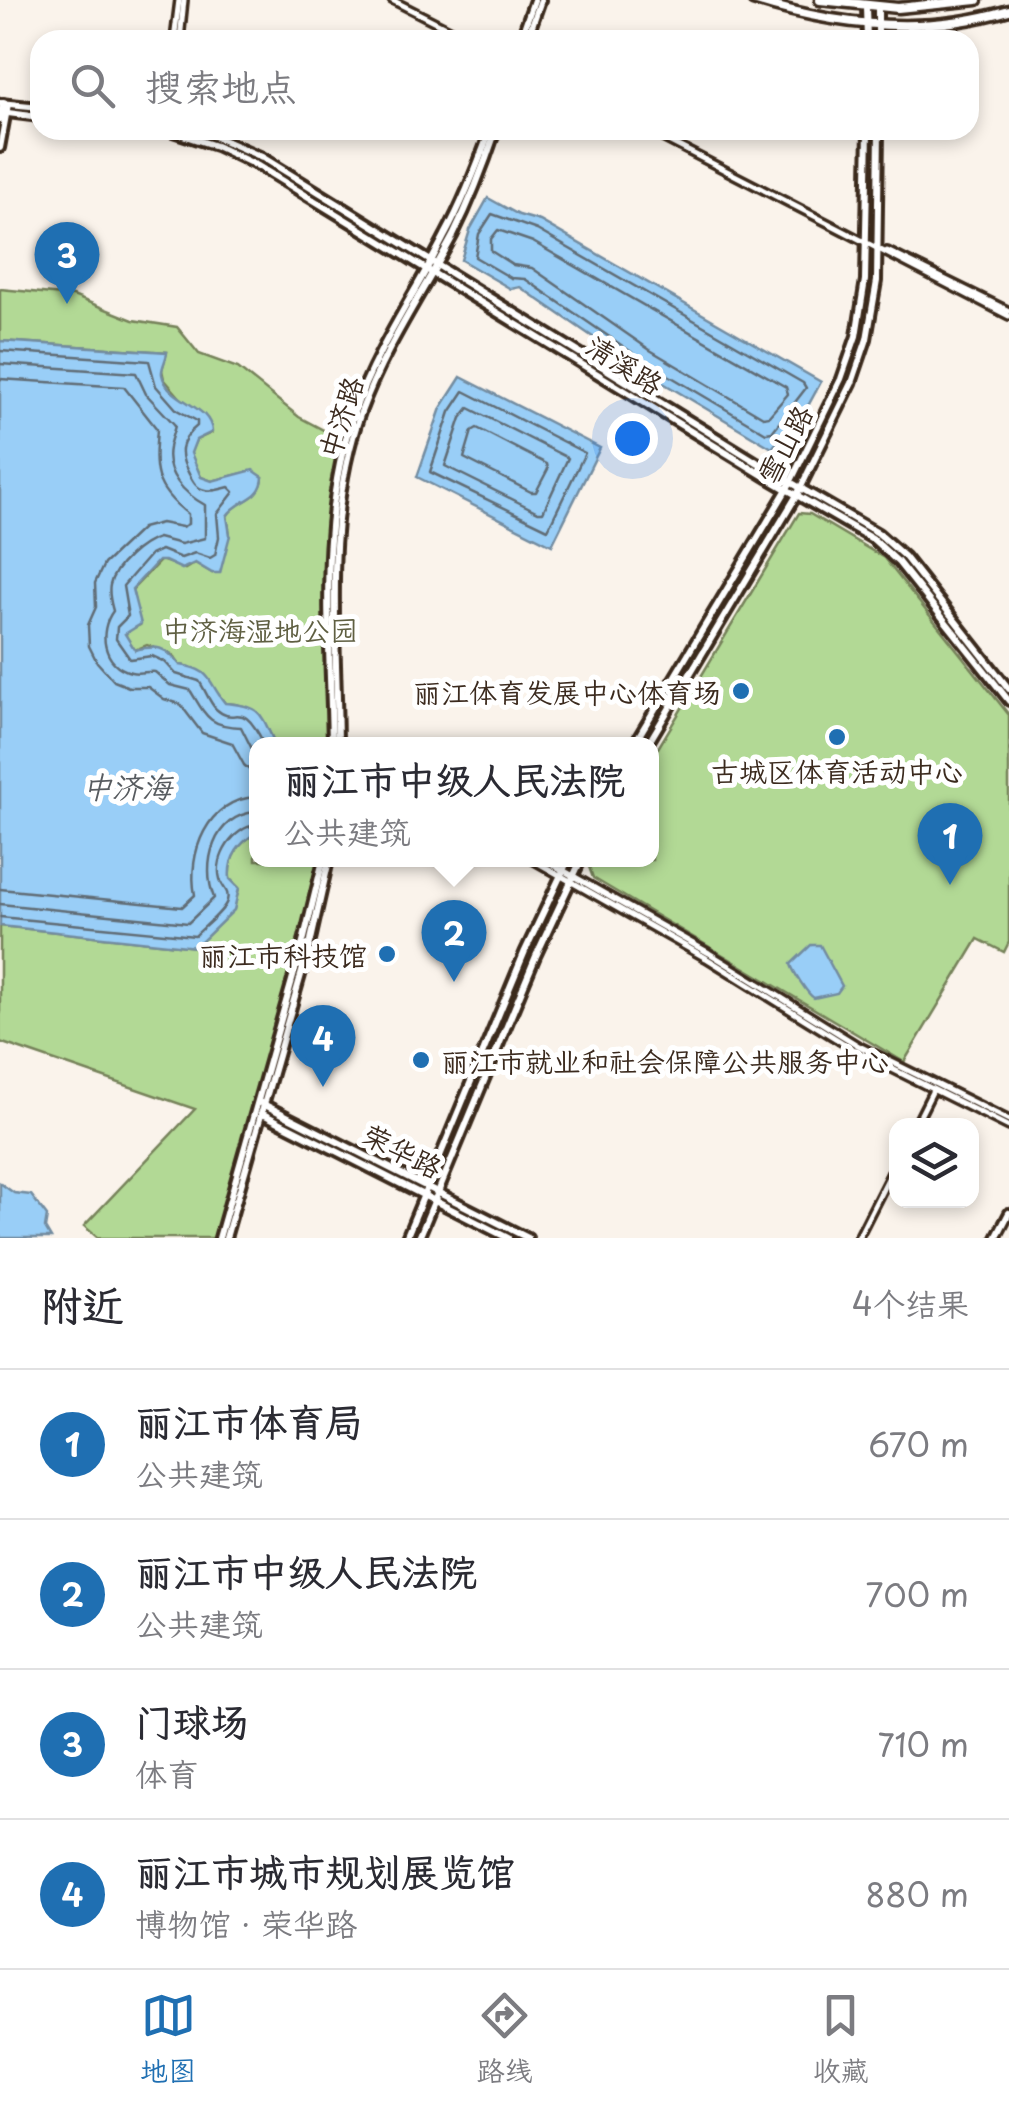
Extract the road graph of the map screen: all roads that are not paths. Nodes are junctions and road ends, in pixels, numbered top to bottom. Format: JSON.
{"nodes":[{"id":1,"x":182,"y":0,"type":"edge"},
{"id":2,"x":392,"y":0,"type":"edge"},
{"id":3,"x":537,"y":0,"type":"edge"},
{"id":4,"x":753,"y":0,"type":"edge"},
{"id":5,"x":820,"y":0,"type":"edge"},
{"id":6,"x":977,"y":0,"type":"edge"},
{"id":7,"x":866,"y":7,"type":"junction"},
{"id":8,"x":878,"y":8,"type":"junction"},
{"id":9,"x":1009,"y":10,"type":"edge"},
{"id":10,"x":866,"y":24,"type":"junction"},
{"id":11,"x":878,"y":25,"type":"junction"},
{"id":12,"x":178,"y":30,"type":"edge"},
{"id":13,"x":450,"y":30,"type":"edge"},
{"id":14,"x":526,"y":30,"type":"edge"},
{"id":15,"x":866,"y":30,"type":"edge"},
{"id":16,"x":878,"y":30,"type":"edge"},
{"id":17,"x":4,"y":103,"type":"edge"},
{"id":18,"x":30,"y":106,"type":"edge"},
{"id":19,"x":2,"y":115,"type":"edge"},
{"id":20,"x":30,"y":116,"type":"edge"},
{"id":21,"x":195,"y":140,"type":"edge"},
{"id":22,"x":222,"y":140,"type":"edge"},
{"id":23,"x":490,"y":140,"type":"edge"},
{"id":24,"x":668,"y":140,"type":"edge"},
{"id":25,"x":868,"y":140,"type":"edge"},
{"id":26,"x":880,"y":140,"type":"edge"},
{"id":27,"x":0,"y":148,"type":"edge"},
{"id":28,"x":868,"y":242,"type":"junction"},
{"id":29,"x":879,"y":248,"type":"junction"},
{"id":30,"x":434,"y":262,"type":"junction"},
{"id":31,"x":430,"y":271,"type":"junction"},
{"id":32,"x":1009,"y":313,"type":"edge"},
{"id":33,"x":789,"y":486,"type":"junction"},
{"id":34,"x":799,"y":492,"type":"junction"},
{"id":35,"x":1009,"y":688,"type":"edge"},
{"id":36,"x":1009,"y":702,"type":"edge"},
{"id":37,"x":335,"y":737,"type":"edge"},
{"id":38,"x":638,"y":737,"type":"edge"},
{"id":39,"x":652,"y":737,"type":"edge"},
{"id":40,"x":324,"y":867,"type":"edge"},
{"id":41,"x":550,"y":867,"type":"edge"},
{"id":42,"x":555,"y":867,"type":"edge"},
{"id":43,"x":564,"y":867,"type":"edge"},
{"id":44,"x":577,"y":867,"type":"edge"},
{"id":45,"x":562,"y":872,"type":"junction"},
{"id":46,"x":572,"y":877,"type":"junction"},
{"id":47,"x":934,"y":1090,"type":"junction"},
{"id":48,"x":260,"y":1107,"type":"junction"},
{"id":49,"x":920,"y":1118,"type":"edge"},
{"id":50,"x":1009,"y":1123,"type":"edge"},
{"id":51,"x":889,"y":1177,"type":"edge"},
{"id":52,"x":426,"y":1191,"type":"junction"},
{"id":53,"x":436,"y":1197,"type":"junction"},
{"id":54,"x":1009,"y":1213,"type":"edge"},
{"id":55,"x":223,"y":1238,"type":"edge"},
{"id":56,"x":406,"y":1238,"type":"edge"},
{"id":57,"x":419,"y":1238,"type":"edge"},
{"id":58,"x":508,"y":1238,"type":"edge"},
{"id":59,"x":528,"y":1238,"type":"edge"},
{"id":60,"x":858,"y":1238,"type":"edge"},
{"id":61,"x":996,"y":1238,"type":"edge"}],
"edges":[{"from":1,"to":12,"type":"street"},
{"from":2,"to":13,"type":"street"},
{"from":3,"to":14,"type":"street"},
{"from":4,"to":10,"type":"main road"},
{"from":5,"to":7,"type":"main road"},
{"from":6,"to":8,"type":"main road"},
{"from":7,"to":8,"type":"main road"},
{"from":7,"to":10,"type":"street"},
{"from":8,"to":11,"type":"street"},
{"from":9,"to":11,"type":"main road"},
{"from":10,"to":11,"type":"main road"},
{"from":10,"to":15,"type":"street"},
{"from":11,"to":16,"type":"street"},
{"from":17,"to":18,"type":"street"},
{"from":17,"to":19,"type":"street"},
{"from":19,"to":20,"type":"street"},
{"from":19,"to":27,"type":"street"},
{"from":21,"to":31,"type":"street","name":"清溪路"},
{"from":22,"to":30,"type":"street","name":"清溪路"},
{"from":23,"to":30,"type":"street","name":"中济路"},
{"from":24,"to":28,"type":"street"},
{"from":25,"to":28,"type":"street","name":"雪山路"},
{"from":26,"to":29,"type":"street","name":"雪山路"},
{"from":28,"to":29,"type":"street"},
{"from":28,"to":33,"type":"street","name":"雪山路"},
{"from":29,"to":32,"type":"street"},
{"from":29,"to":34,"type":"street","name":"雪山路"},
{"from":30,"to":31,"type":"street","name":"中济路"},
{"from":30,"to":33,"type":"street","name":"清溪路"},
{"from":31,"to":33,"type":"street","name":"清溪路"},
{"from":31,"to":37,"type":"street","name":"中济路"},
{"from":33,"to":34,"type":"street","name":"清溪路"},
{"from":33,"to":38,"type":"street","name":"雪山路"},
{"from":34,"to":35,"type":"street","name":"清溪路"},
{"from":34,"to":36,"type":"street","name":"清溪路"},
{"from":34,"to":39,"type":"street","name":"雪山路"},
{"from":40,"to":48,"type":"street"},
{"from":41,"to":45,"type":"street"},
{"from":42,"to":45,"type":"street"},
{"from":43,"to":45,"type":"street"},
{"from":44,"to":46,"type":"street"},
{"from":45,"to":46,"type":"street"},
{"from":45,"to":52,"type":"street"},
{"from":46,"to":47,"type":"street"},
{"from":46,"to":50,"type":"street"},
{"from":46,"to":53,"type":"street"},
{"from":47,"to":49,"type":"street"},
{"from":47,"to":50,"type":"street"},
{"from":48,"to":52,"type":"street","name":"荣华路"},
{"from":48,"to":55,"type":"street"},
{"from":51,"to":60,"type":"street"},
{"from":52,"to":53,"type":"street","name":"荣华路"},
{"from":52,"to":56,"type":"street"},
{"from":53,"to":57,"type":"street"},
{"from":53,"to":58,"type":"street","name":"荣华路"},
{"from":53,"to":59,"type":"street","name":"荣华路"},
{"from":54,"to":61,"type":"street"}]}
